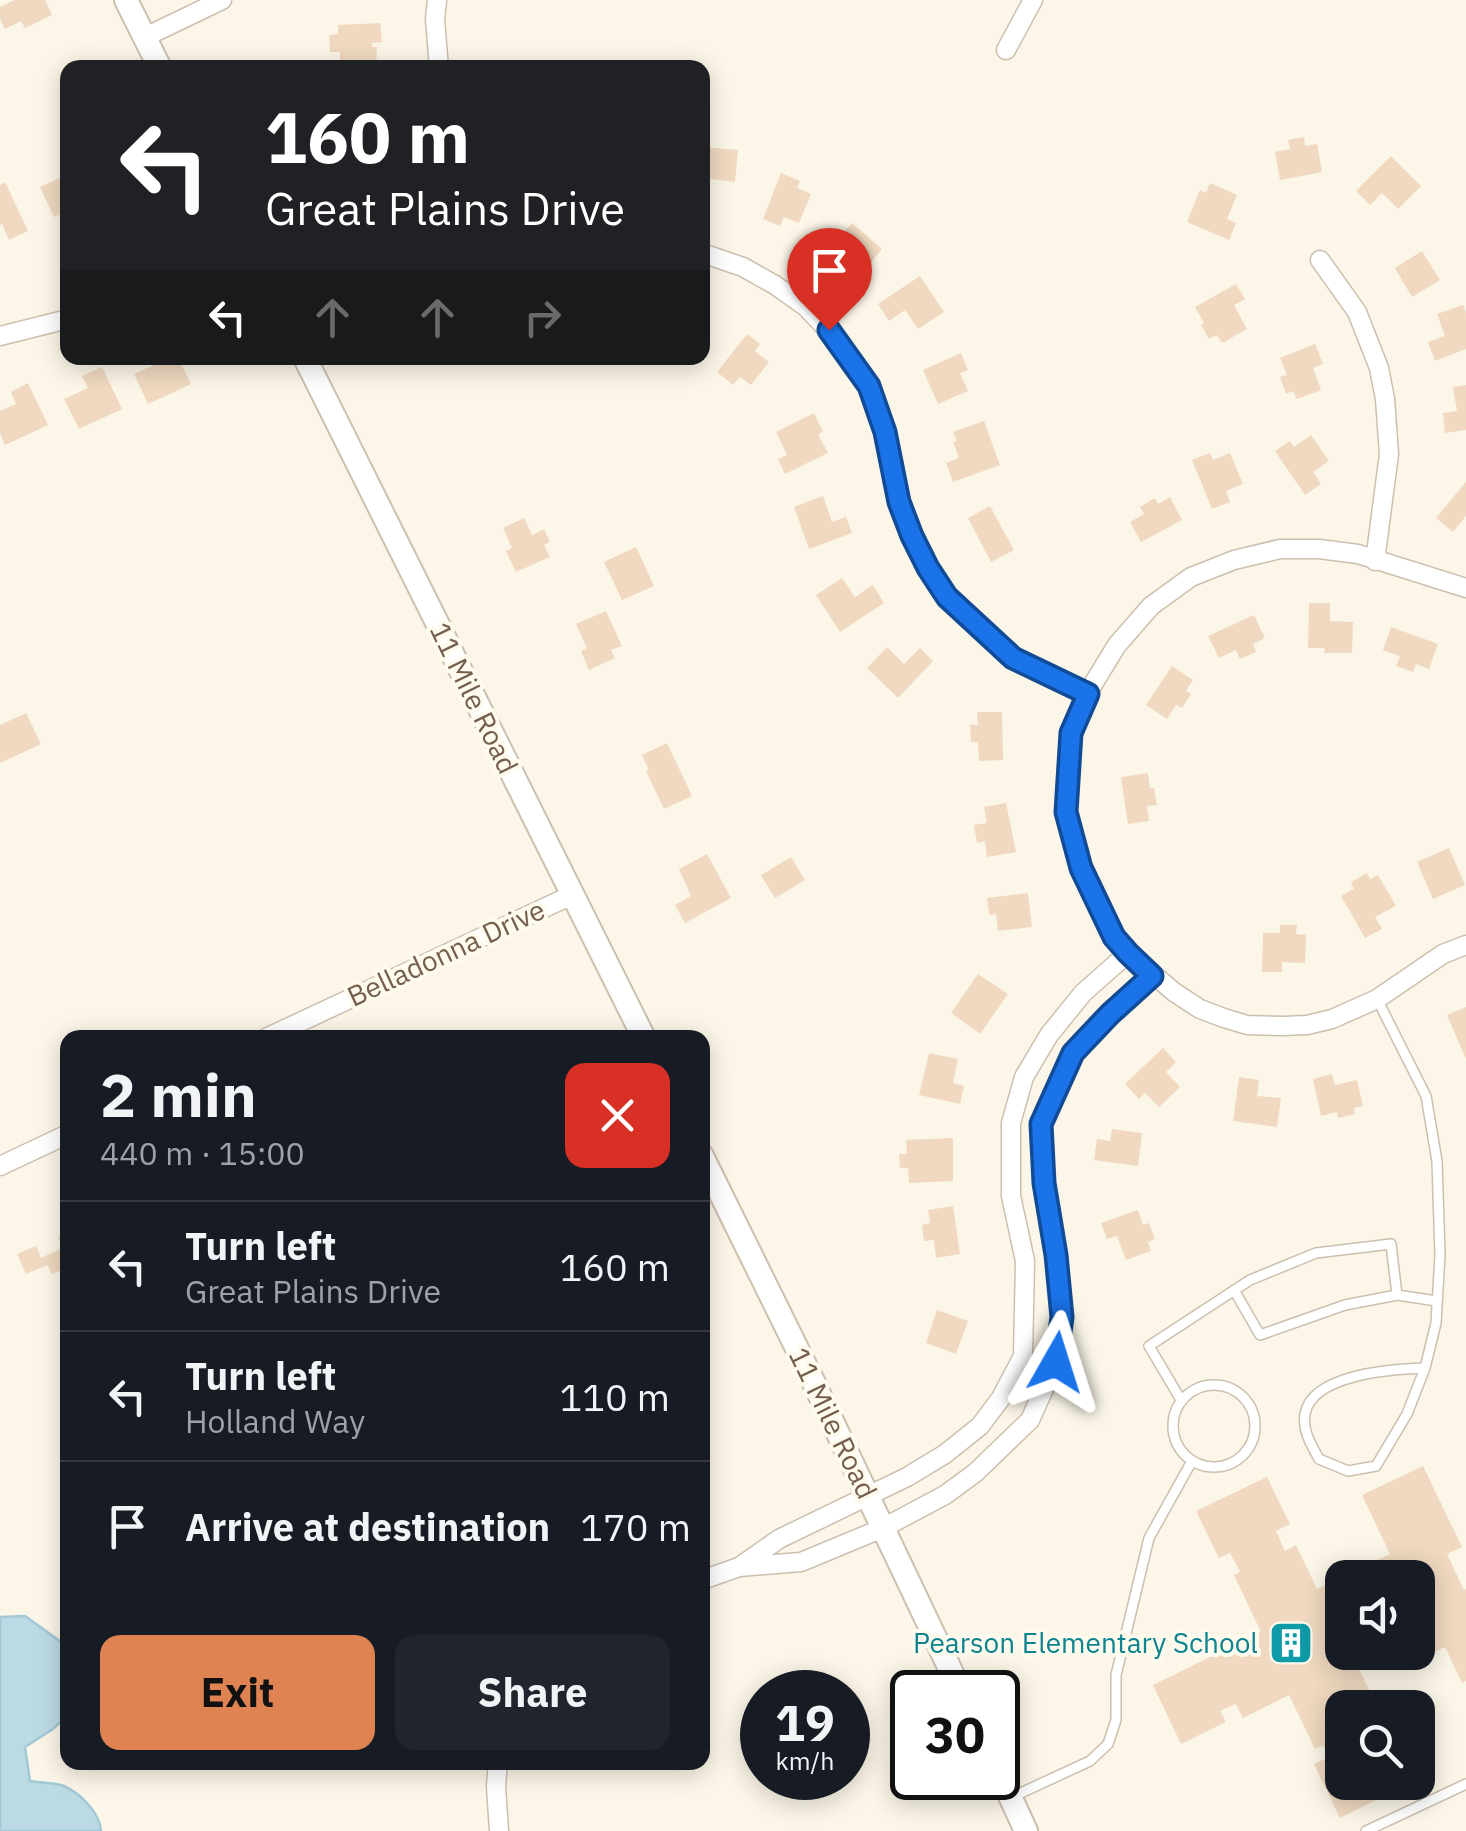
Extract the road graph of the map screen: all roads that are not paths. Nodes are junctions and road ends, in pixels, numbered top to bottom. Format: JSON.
{"nodes":[{"id":1,"x":126,"y":0,"type":"edge"},
{"id":2,"x":222,"y":0,"type":"edge"},
{"id":3,"x":437,"y":0,"type":"edge"},
{"id":4,"x":1033,"y":0,"type":"edge"},
{"id":5,"x":144,"y":36,"type":"junction"},
{"id":6,"x":1006,"y":50,"type":"dead end"},
{"id":7,"x":156,"y":60,"type":"edge"},
{"id":8,"x":438,"y":60,"type":"edge"},
{"id":9,"x":710,"y":256,"type":"edge"},
{"id":10,"x":1320,"y":260,"type":"dead end"},
{"id":11,"x":60,"y":321,"type":"edge"},
{"id":12,"x":0,"y":336,"type":"edge"},
{"id":13,"x":308,"y":365,"type":"edge"},
{"id":14,"x":1375,"y":560,"type":"junction"},
{"id":15,"x":1466,"y":588,"type":"edge"},
{"id":16,"x":1088,"y":694,"type":"junction"},
{"id":17,"x":572,"y":895,"type":"junction"},
{"id":18,"x":1466,"y":944,"type":"edge"},
{"id":19,"x":1128,"y":953,"type":"junction"},
{"id":20,"x":1152,"y":976,"type":"junction"},
{"id":21,"x":1377,"y":999,"type":"junction"},
{"id":22,"x":283,"y":1030,"type":"edge"},
{"id":23,"x":640,"y":1030,"type":"edge"},
{"id":24,"x":1049,"y":1035,"type":"junction"},
{"id":25,"x":1073,"y":1053,"type":"junction"},
{"id":26,"x":1011,"y":1123,"type":"junction"},
{"id":27,"x":1041,"y":1124,"type":"junction"},
{"id":28,"x":60,"y":1138,"type":"edge"},
{"id":29,"x":0,"y":1166,"type":"edge"},
{"id":30,"x":710,"y":1172,"type":"edge"},
{"id":31,"x":1056,"y":1255,"type":"junction"},
{"id":32,"x":1026,"y":1261,"type":"junction"},
{"id":33,"x":1234,"y":1290,"type":"junction"},
{"id":34,"x":1397,"y":1295,"type":"junction"},
{"id":35,"x":1437,"y":1301,"type":"junction"},
{"id":36,"x":1425,"y":1368,"type":"junction"},
{"id":37,"x":1181,"y":1400,"type":"junction"},
{"id":38,"x":980,"y":1426,"type":"junction"},
{"id":39,"x":999,"y":1452,"type":"junction"},
{"id":40,"x":1192,"y":1460,"type":"junction"},
{"id":41,"x":868,"y":1495,"type":"junction"},
{"id":42,"x":884,"y":1528,"type":"junction"},
{"id":43,"x":739,"y":1568,"type":"junction"},
{"id":44,"x":710,"y":1577,"type":"edge"},
{"id":45,"x":951,"y":1670,"type":"edge"},
{"id":46,"x":497,"y":1770,"type":"edge"},
{"id":47,"x":1466,"y":1784,"type":"edge"},
{"id":48,"x":1020,"y":1793,"type":"edge"},
{"id":49,"x":1011,"y":1800,"type":"edge"},
{"id":50,"x":498,"y":1831,"type":"edge"},
{"id":51,"x":1026,"y":1831,"type":"edge"},
{"id":52,"x":1366,"y":1831,"type":"edge"}],
"edges":[{"from":1,"to":5,"type":"street"},
{"from":2,"to":5,"type":"street"},
{"from":3,"to":8,"type":"street"},
{"from":4,"to":6,"type":"street"},
{"from":5,"to":7,"type":"street"},
{"from":9,"to":16,"type":"street"},
{"from":10,"to":14,"type":"street"},
{"from":11,"to":12,"type":"street"},
{"from":13,"to":17,"type":"street","name":"11 Mile Road"},
{"from":14,"to":15,"type":"street"},
{"from":14,"to":16,"type":"street"},
{"from":16,"to":19,"type":"street"},
{"from":17,"to":22,"type":"street","name":"Belladonna Drive"},
{"from":17,"to":23,"type":"street","name":"11 Mile Road"},
{"from":18,"to":21,"type":"street"},
{"from":19,"to":20,"type":"street"},
{"from":19,"to":24,"type":"street"},
{"from":20,"to":21,"type":"street"},
{"from":20,"to":25,"type":"street"},
{"from":21,"to":35,"type":"lane"},
{"from":24,"to":25,"type":"street"},
{"from":24,"to":26,"type":"street"},
{"from":25,"to":27,"type":"street"},
{"from":26,"to":27,"type":"street"},
{"from":26,"to":32,"type":"street"},
{"from":27,"to":31,"type":"street"},
{"from":28,"to":29,"type":"street"},
{"from":30,"to":41,"type":"street","name":"11 Mile Road"},
{"from":31,"to":32,"type":"street"},
{"from":31,"to":39,"type":"street"},
{"from":32,"to":38,"type":"street"},
{"from":33,"to":34,"type":"lane"},
{"from":33,"to":34,"type":"lane"},
{"from":33,"to":37,"type":"lane"},
{"from":34,"to":35,"type":"lane"},
{"from":35,"to":36,"type":"lane"},
{"from":36,"to":36,"type":"lane"},
{"from":37,"to":40,"type":"lane"},
{"from":37,"to":40,"type":"lane"},
{"from":38,"to":39,"type":"street"},
{"from":38,"to":41,"type":"street"},
{"from":39,"to":42,"type":"street"},
{"from":40,"to":48,"type":"lane"},
{"from":41,"to":42,"type":"street","name":"11 Mile Road"},
{"from":41,"to":43,"type":"street"},
{"from":42,"to":43,"type":"street"},
{"from":42,"to":45,"type":"street","name":"11 Mile Road"},
{"from":43,"to":44,"type":"street"},
{"from":46,"to":50,"type":"street"},
{"from":47,"to":52,"type":"lane"},
{"from":49,"to":51,"type":"street"}]}
